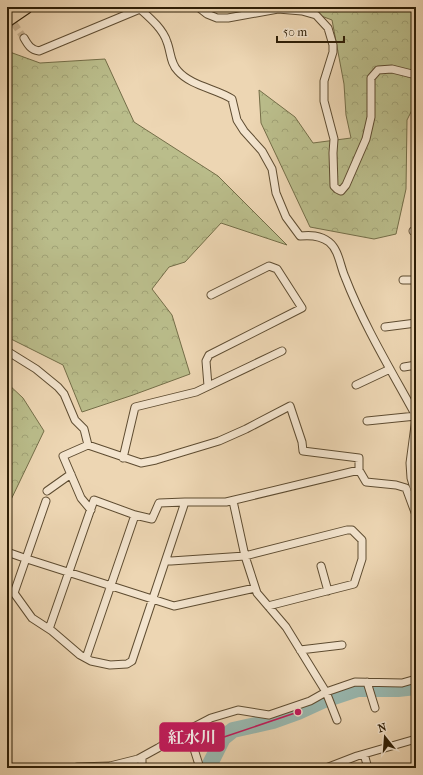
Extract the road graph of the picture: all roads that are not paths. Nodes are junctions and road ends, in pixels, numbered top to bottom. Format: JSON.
{"nodes":[{"id":1,"x":13,"y":7,"type":"edge"},
{"id":2,"x":26,"y":7,"type":"edge"},
{"id":3,"x":198,"y":7,"type":"edge"},
{"id":4,"x":7,"y":11,"type":"edge"},
{"id":5,"x":7,"y":20,"type":"edge"},
{"id":6,"x":24,"y":38,"type":"tunnel mouth"},
{"id":7,"x":416,"y":75,"type":"edge"},
{"id":8,"x":403,"y":280,"type":"dead end"},
{"id":9,"x":416,"y":280,"type":"edge"},
{"id":10,"x":211,"y":295,"type":"dead end"},
{"id":11,"x":416,"y":323,"type":"edge"},
{"id":12,"x":385,"y":327,"type":"dead end"},
{"id":13,"x":282,"y":350,"type":"dead end"},
{"id":14,"x":7,"y":351,"type":"edge"},
{"id":15,"x":416,"y":365,"type":"edge"},
{"id":16,"x":404,"y":367,"type":"dead end"},
{"id":17,"x":390,"y":369,"type":"junction"},
{"id":18,"x":356,"y":385,"type":"dead end"},
{"id":19,"x":208,"y":386,"type":"junction"},
{"id":20,"x":416,"y":417,"type":"edge"},
{"id":21,"x":366,"y":422,"type":"dead end"},
{"id":22,"x":88,"y":445,"type":"junction"},
{"id":23,"x":123,"y":458,"type":"junction"},
{"id":24,"x":359,"y":470,"type":"junction"},
{"id":25,"x":71,"y":474,"type":"junction"},
{"id":26,"x":416,"y":480,"type":"edge"},
{"id":27,"x":46,"y":491,"type":"dead end"},
{"id":28,"x":415,"y":492,"type":"edge"},
{"id":29,"x":46,"y":501,"type":"dead end"},
{"id":30,"x":233,"y":501,"type":"junction"},
{"id":31,"x":186,"y":502,"type":"junction"},
{"id":32,"x":90,"y":510,"type":"junction"},
{"id":33,"x":135,"y":515,"type":"junction"},
{"id":34,"x":416,"y":515,"type":"edge"},
{"id":35,"x":7,"y":552,"type":"edge"},
{"id":36,"x":245,"y":556,"type":"junction"},
{"id":37,"x":27,"y":559,"type":"junction"},
{"id":38,"x":166,"y":560,"type":"junction"},
{"id":39,"x":321,"y":566,"type":"dead end"},
{"id":40,"x":69,"y":572,"type":"junction"},
{"id":41,"x":110,"y":585,"type":"junction"},
{"id":42,"x":255,"y":588,"type":"junction"},
{"id":43,"x":328,"y":591,"type":"junction"},
{"id":44,"x":152,"y":599,"type":"junction"},
{"id":45,"x":268,"y":606,"type":"junction"},
{"id":46,"x":49,"y":629,"type":"junction"},
{"id":47,"x":342,"y":645,"type":"dead end"},
{"id":48,"x":300,"y":650,"type":"junction"},
{"id":49,"x":86,"y":658,"type":"junction"},
{"id":50,"x":416,"y":679,"type":"edge"},
{"id":51,"x":367,"y":682,"type":"junction"},
{"id":52,"x":326,"y":692,"type":"junction"},
{"id":53,"x":375,"y":708,"type":"dead end"},
{"id":54,"x":337,"y":720,"type":"dead end"},
{"id":55,"x":188,"y":730,"type":"junction"},
{"id":56,"x":416,"y":738,"type":"edge"},
{"id":57,"x":364,"y":754,"type":"junction"},
{"id":58,"x":142,"y":757,"type":"junction"},
{"id":59,"x":94,"y":767,"type":"edge"},
{"id":60,"x":73,"y":768,"type":"edge"},
{"id":61,"x":142,"y":768,"type":"edge"},
{"id":62,"x":200,"y":768,"type":"edge"},
{"id":63,"x":326,"y":768,"type":"edge"},
{"id":64,"x":368,"y":768,"type":"edge"}],
"edges":[{"from":1,"to":4,"type":"highway"},
{"from":2,"to":5,"type":"highway"},
{"from":3,"to":7,"type":"street"},
{"from":6,"to":17,"type":"street"},
{"from":8,"to":9,"type":"street"},
{"from":10,"to":19,"type":"street"},
{"from":11,"to":12,"type":"street"},
{"from":13,"to":19,"type":"street"},
{"from":14,"to":22,"type":"street"},
{"from":15,"to":16,"type":"street"},
{"from":17,"to":18,"type":"street"},
{"from":17,"to":20,"type":"street"},
{"from":19,"to":23,"type":"street"},
{"from":20,"to":21,"type":"street"},
{"from":20,"to":28,"type":"street"},
{"from":22,"to":23,"type":"street"},
{"from":22,"to":25,"type":"street"},
{"from":23,"to":24,"type":"street"},
{"from":24,"to":30,"type":"street"},
{"from":24,"to":34,"type":"street"},
{"from":25,"to":27,"type":"street"},
{"from":25,"to":32,"type":"street"},
{"from":26,"to":28,"type":"street"},
{"from":29,"to":37,"type":"street"},
{"from":30,"to":31,"type":"street"},
{"from":30,"to":36,"type":"street"},
{"from":31,"to":33,"type":"street"},
{"from":31,"to":38,"type":"street"},
{"from":32,"to":33,"type":"street"},
{"from":32,"to":40,"type":"street"},
{"from":33,"to":41,"type":"street"},
{"from":35,"to":37,"type":"street"},
{"from":36,"to":38,"type":"street"},
{"from":36,"to":42,"type":"street"},
{"from":36,"to":43,"type":"street"},
{"from":37,"to":40,"type":"street"},
{"from":37,"to":46,"type":"street"},
{"from":38,"to":44,"type":"street"},
{"from":39,"to":43,"type":"street"},
{"from":40,"to":41,"type":"street"},
{"from":40,"to":46,"type":"street"},
{"from":41,"to":44,"type":"street"},
{"from":41,"to":49,"type":"street"},
{"from":42,"to":44,"type":"street"},
{"from":42,"to":45,"type":"street"},
{"from":43,"to":45,"type":"street"},
{"from":44,"to":49,"type":"street"},
{"from":45,"to":48,"type":"street"},
{"from":46,"to":49,"type":"street"},
{"from":47,"to":48,"type":"street"},
{"from":48,"to":52,"type":"street"},
{"from":50,"to":51,"type":"street"},
{"from":51,"to":52,"type":"street"},
{"from":51,"to":53,"type":"street"},
{"from":52,"to":54,"type":"street"},
{"from":52,"to":55,"type":"street"},
{"from":55,"to":58,"type":"street"},
{"from":55,"to":62,"type":"street"},
{"from":56,"to":57,"type":"street"},
{"from":57,"to":63,"type":"street"},
{"from":57,"to":64,"type":"street"},
{"from":58,"to":59,"type":"street"},
{"from":58,"to":61,"type":"street"},
{"from":59,"to":60,"type":"street"}]}
